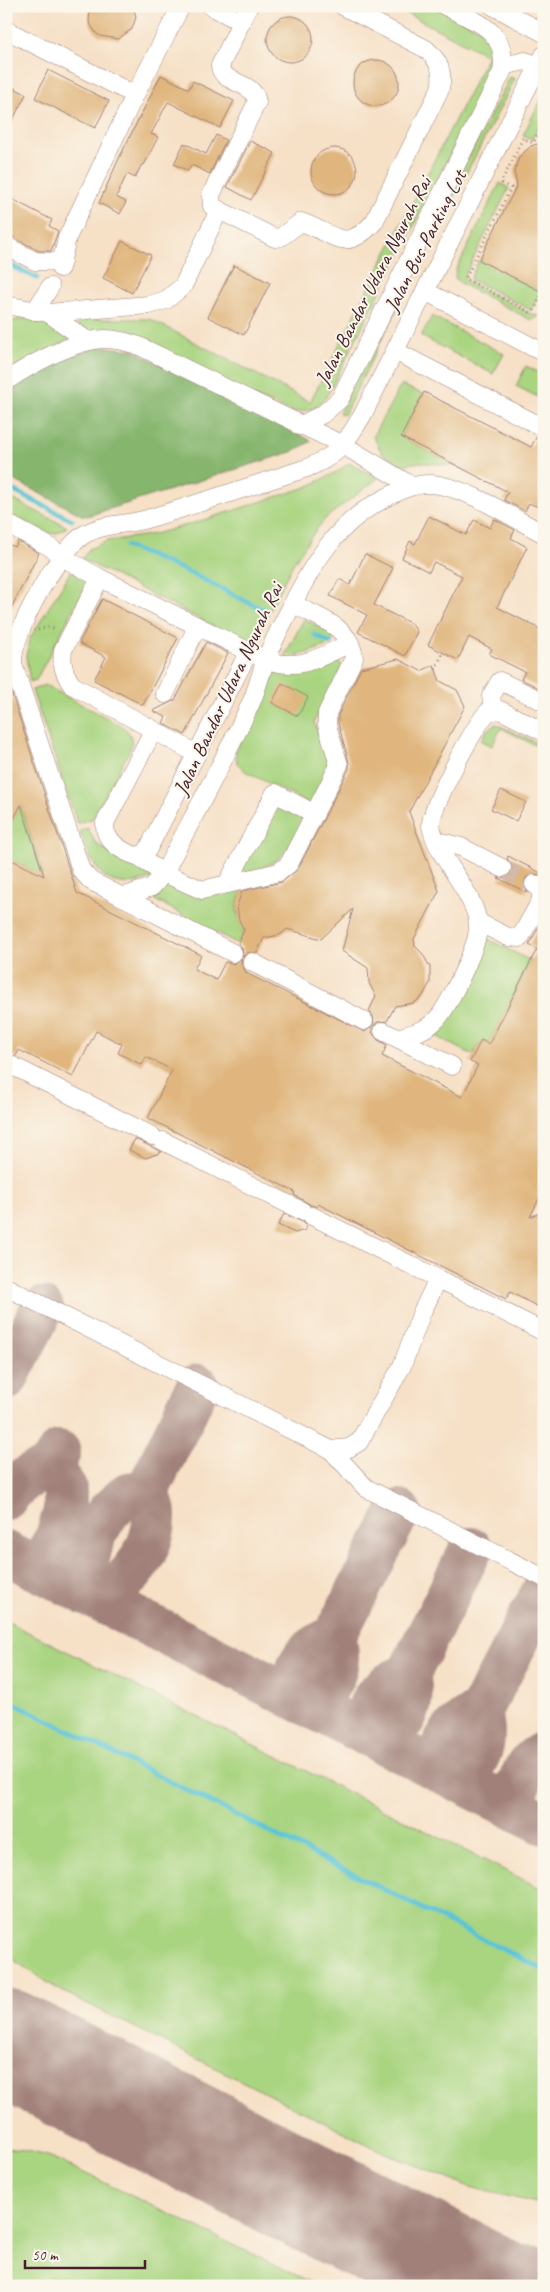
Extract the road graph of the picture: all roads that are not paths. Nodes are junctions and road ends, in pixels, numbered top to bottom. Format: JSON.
{"nodes":[{"id":1,"x":181,"y":6,"type":"edge"},
{"id":2,"x":211,"y":6,"type":"edge"},
{"id":3,"x":343,"y":6,"type":"edge"},
{"id":4,"x":445,"y":6,"type":"edge"},
{"id":5,"x":493,"y":6,"type":"edge"},
{"id":6,"x":245,"y":14,"type":"edge"},
{"id":7,"x":6,"y":30,"type":"edge"},
{"id":8,"x":544,"y":33,"type":"edge"},
{"id":9,"x":542,"y":63,"type":"edge"},
{"id":10,"x":503,"y":66,"type":"junction"},
{"id":11,"x":135,"y":95,"type":"junction"},
{"id":12,"x":219,"y":210,"type":"junction"},
{"id":13,"x":6,"y":246,"type":"edge"},
{"id":14,"x":50,"y":288,"type":"dead end"},
{"id":15,"x":425,"y":291,"type":"junction"},
{"id":16,"x":6,"y":305,"type":"edge"},
{"id":17,"x":42,"y":312,"type":"junction"},
{"id":18,"x":88,"y":341,"type":"junction"},
{"id":19,"x":542,"y":348,"type":"edge"},
{"id":20,"x":395,"y":351,"type":"junction"},
{"id":21,"x":6,"y":381,"type":"edge"},
{"id":22,"x":299,"y":426,"type":"junction"},
{"id":23,"x":544,"y":428,"type":"edge"},
{"id":24,"x":343,"y":445,"type":"junction"},
{"id":25,"x":412,"y":486,"type":"junction"},
{"id":26,"x":6,"y":523,"type":"edge"},
{"id":27,"x":544,"y":534,"type":"edge"},
{"id":28,"x":62,"y":557,"type":"junction"},
{"id":29,"x":100,"y":578,"type":"junction"},
{"id":30,"x":292,"y":604,"type":"junction"},
{"id":31,"x":197,"y":627,"type":"junction"},
{"id":32,"x":350,"y":643,"type":"junction"},
{"id":33,"x":248,"y":653,"type":"junction"},
{"id":34,"x":266,"y":660,"type":"junction"},
{"id":35,"x":165,"y":694,"type":"dead end"},
{"id":36,"x":544,"y":702,"type":"edge"},
{"id":37,"x":493,"y":710,"type":"junction"},
{"id":38,"x":153,"y":731,"type":"junction"},
{"id":39,"x":544,"y":732,"type":"edge"},
{"id":40,"x":197,"y":754,"type":"junction"},
{"id":41,"x":315,"y":814,"type":"junction"},
{"id":42,"x":437,"y":841,"type":"junction"},
{"id":43,"x":141,"y":856,"type":"junction"},
{"id":44,"x":502,"y":868,"type":"tunnel mouth"},
{"id":45,"x":164,"y":872,"type":"junction"},
{"id":46,"x":227,"y":884,"type":"junction"},
{"id":47,"x":534,"y":884,"type":"dead end"},
{"id":48,"x":122,"y":898,"type":"junction"},
{"id":49,"x":478,"y":922,"type":"junction"},
{"id":50,"x":233,"y":953,"type":"dead end"},
{"id":51,"x":252,"y":962,"type":"dead end"},
{"id":52,"x":364,"y":1021,"type":"dead end"},
{"id":53,"x":11,"y":1065,"type":"dead end"},
{"id":54,"x":452,"y":1066,"type":"dead end"},
{"id":55,"x":438,"y":1279,"type":"junction"},
{"id":56,"x":6,"y":1287,"type":"edge"},
{"id":57,"x":544,"y":1332,"type":"edge"},
{"id":58,"x":331,"y":1450,"type":"junction"},
{"id":59,"x":544,"y":1578,"type":"edge"}],
"edges":[{"from":1,"to":11,"type":"street"},
{"from":2,"to":6,"type":"street"},
{"from":3,"to":12,"type":"street"},
{"from":4,"to":10,"type":"street"},
{"from":5,"to":8,"type":"street"},
{"from":6,"to":12,"type":"street"},
{"from":7,"to":11,"type":"street"},
{"from":9,"to":10,"type":"street"},
{"from":9,"to":15,"type":"street","name":"Jalan Bus Parking Lot"},
{"from":10,"to":22,"type":"street","name":"Jalan Bandar Udara Ngurah Rai"},
{"from":11,"to":13,"type":"street"},
{"from":12,"to":17,"type":"street"},
{"from":14,"to":17,"type":"street"},
{"from":15,"to":19,"type":"street"},
{"from":15,"to":20,"type":"street","name":"Jalan Bus Parking Lot"},
{"from":16,"to":17,"type":"street"},
{"from":17,"to":18,"type":"street"},
{"from":18,"to":21,"type":"street"},
{"from":18,"to":22,"type":"street"},
{"from":20,"to":23,"type":"street"},
{"from":20,"to":24,"type":"street","name":"Jalan Bus Parking Lot"},
{"from":22,"to":24,"type":"street"},
{"from":24,"to":25,"type":"street"},
{"from":24,"to":28,"type":"street"},
{"from":25,"to":27,"type":"street"},
{"from":25,"to":30,"type":"street","name":"Jalan Bandar Udara Ngurah Rai"},
{"from":26,"to":28,"type":"street"},
{"from":28,"to":29,"type":"street"},
{"from":28,"to":48,"type":"street"},
{"from":29,"to":31,"type":"street"},
{"from":29,"to":38,"type":"street"},
{"from":30,"to":32,"type":"street"},
{"from":30,"to":34,"type":"street","name":"Jalan Bandar Udara Ngurah Rai"},
{"from":31,"to":33,"type":"street"},
{"from":31,"to":35,"type":"street"},
{"from":32,"to":34,"type":"street"},
{"from":32,"to":41,"type":"street"},
{"from":33,"to":34,"type":"street"},
{"from":33,"to":40,"type":"street"},
{"from":34,"to":45,"type":"street","name":"Jalan Bandar Udara Ngurah Rai"},
{"from":36,"to":37,"type":"street"},
{"from":37,"to":39,"type":"street"},
{"from":37,"to":42,"type":"street"},
{"from":38,"to":40,"type":"street"},
{"from":38,"to":43,"type":"street"},
{"from":40,"to":43,"type":"street"},
{"from":41,"to":46,"type":"street"},
{"from":41,"to":46,"type":"street"},
{"from":42,"to":44,"type":"street"},
{"from":42,"to":49,"type":"street"},
{"from":43,"to":45,"type":"street"},
{"from":45,"to":46,"type":"street"},
{"from":45,"to":48,"type":"street","name":"Jalan Bandar Udara Ngurah Rai"},
{"from":47,"to":49,"type":"street"},
{"from":48,"to":50,"type":"street"},
{"from":49,"to":54,"type":"street"},
{"from":51,"to":52,"type":"street"},
{"from":53,"to":55,"type":"street"},
{"from":55,"to":57,"type":"street"},
{"from":55,"to":58,"type":"street"},
{"from":56,"to":58,"type":"street"},
{"from":58,"to":59,"type":"street"}]}
